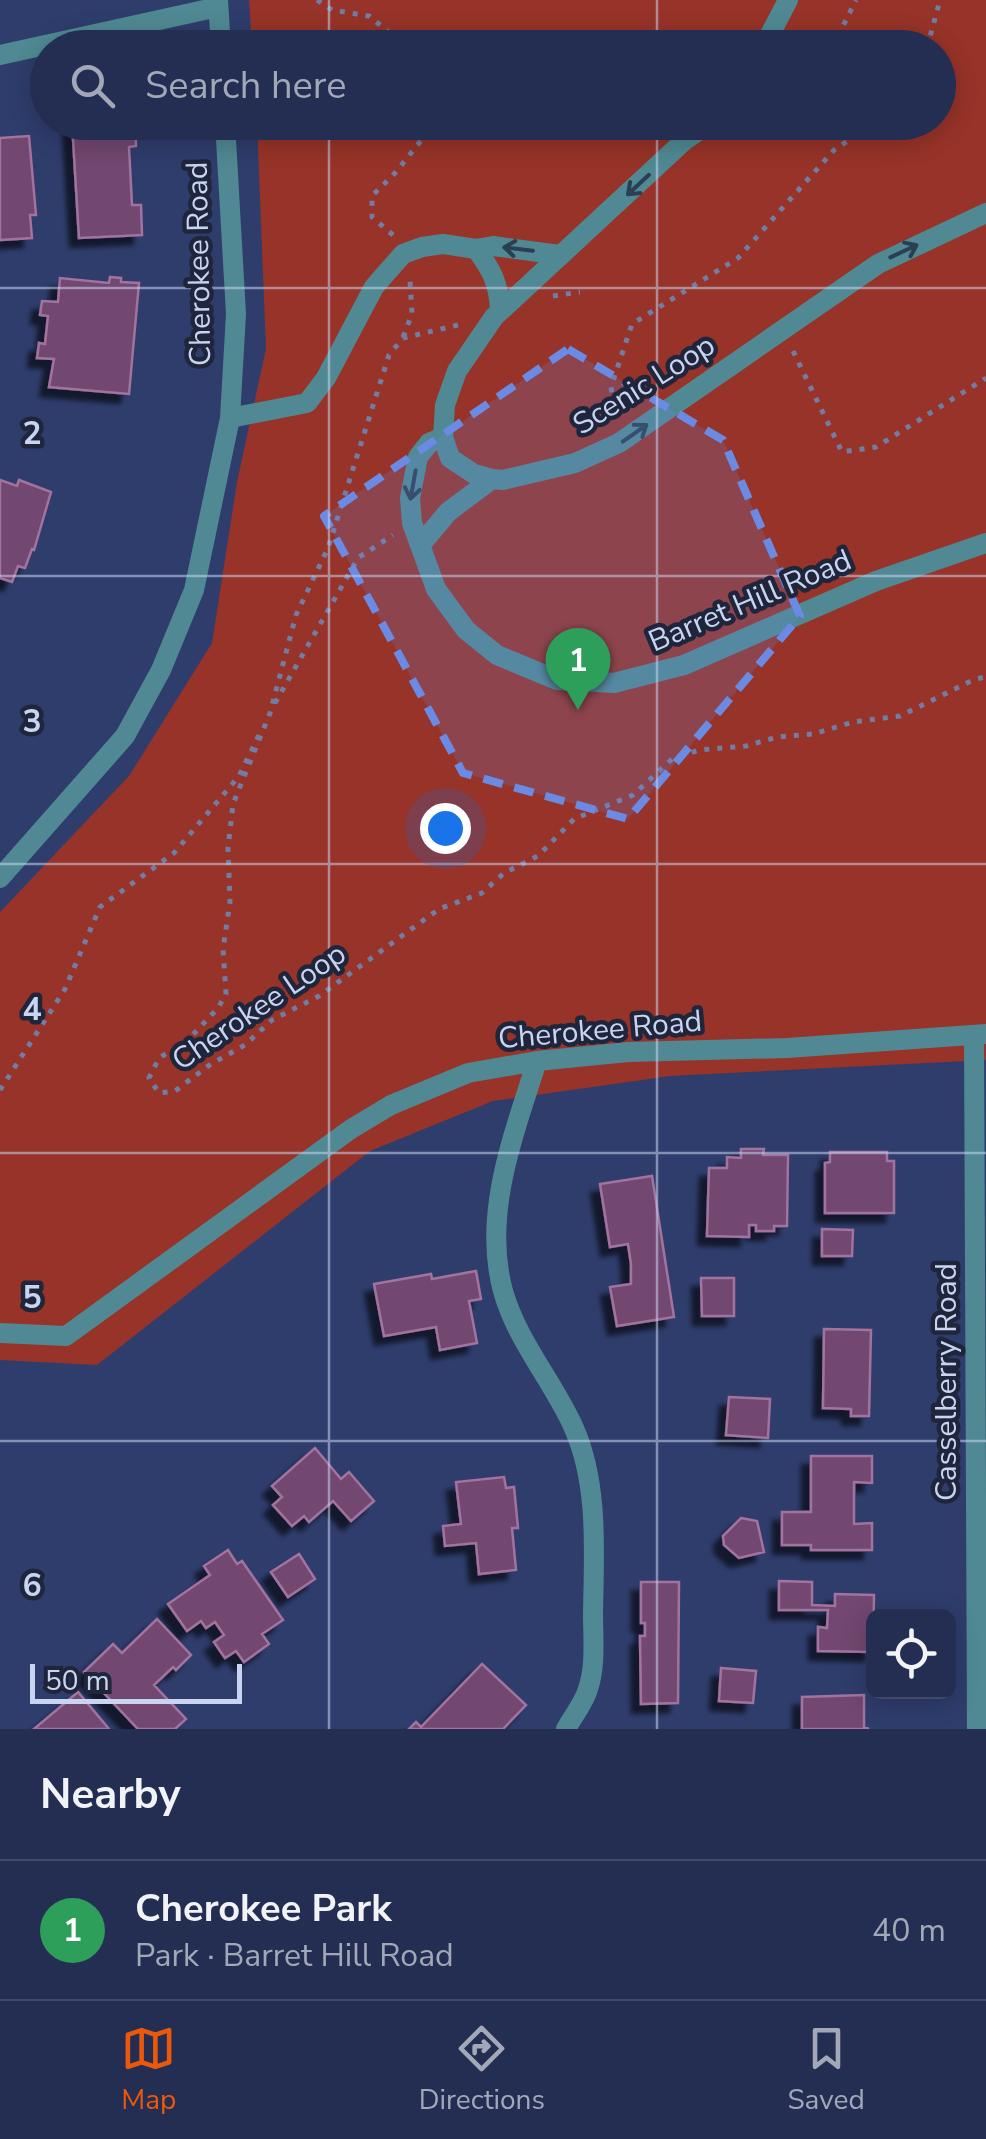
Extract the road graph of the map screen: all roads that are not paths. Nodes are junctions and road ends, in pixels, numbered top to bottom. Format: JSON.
{"nodes":[{"id":1,"x":788,"y":0,"type":"edge"},
{"id":2,"x":218,"y":4,"type":"edge"},
{"id":3,"x":107,"y":30,"type":"edge"},
{"id":4,"x":220,"y":30,"type":"edge"},
{"id":5,"x":772,"y":30,"type":"edge"},
{"id":6,"x":30,"y":48,"type":"edge"},
{"id":7,"x":0,"y":55,"type":"edge"},
{"id":8,"x":226,"y":140,"type":"edge"},
{"id":9,"x":686,"y":140,"type":"edge"},
{"id":10,"x":986,"y":213,"type":"edge"},
{"id":11,"x":476,"y":249,"type":"junction"},
{"id":12,"x":560,"y":255,"type":"junction"},
{"id":13,"x":497,"y":314,"type":"junction"},
{"id":14,"x":230,"y":418,"type":"junction"},
{"id":15,"x":443,"y":437,"type":"junction"},
{"id":16,"x":492,"y":479,"type":"junction"},
{"id":17,"x":422,"y":543,"type":"junction"},
{"id":18,"x":986,"y":544,"type":"edge"},
{"id":19,"x":0,"y":878,"type":"edge"},
{"id":20,"x":980,"y":1034,"type":"edge"},
{"id":21,"x":536,"y":1061,"type":"junction"},
{"id":22,"x":0,"y":1333,"type":"edge"},
{"id":23,"x":566,"y":1729,"type":"edge"},
{"id":24,"x":977,"y":1729,"type":"edge"}],
"edges":[{"from":1,"to":5,"type":"street"},
{"from":2,"to":3,"type":"street"},
{"from":2,"to":4,"type":"street"},
{"from":6,"to":7,"type":"street"},
{"from":8,"to":14,"type":"street","name":"Cherokee Road"},
{"from":9,"to":12,"type":"street","one_way":true},
{"from":16,"to":10,"type":"street","name":"Scenic Loop","one_way":true},
{"from":12,"to":11,"type":"street","one_way":true},
{"from":11,"to":13,"type":"street"},
{"from":11,"to":14,"type":"street"},
{"from":12,"to":13,"type":"street"},
{"from":13,"to":15,"type":"street"},
{"from":14,"to":19,"type":"street","name":"Cherokee Road"},
{"from":15,"to":16,"type":"street"},
{"from":15,"to":17,"type":"street","name":"Barret Hill Road","one_way":true},
{"from":16,"to":17,"type":"street"},
{"from":17,"to":18,"type":"street","name":"Barret Hill Road"},
{"from":20,"to":21,"type":"street","name":"Cherokee Road"},
{"from":20,"to":24,"type":"street","name":"Casselberry Road"},
{"from":21,"to":22,"type":"street","name":"Cherokee Road"},
{"from":21,"to":23,"type":"street"}]}
